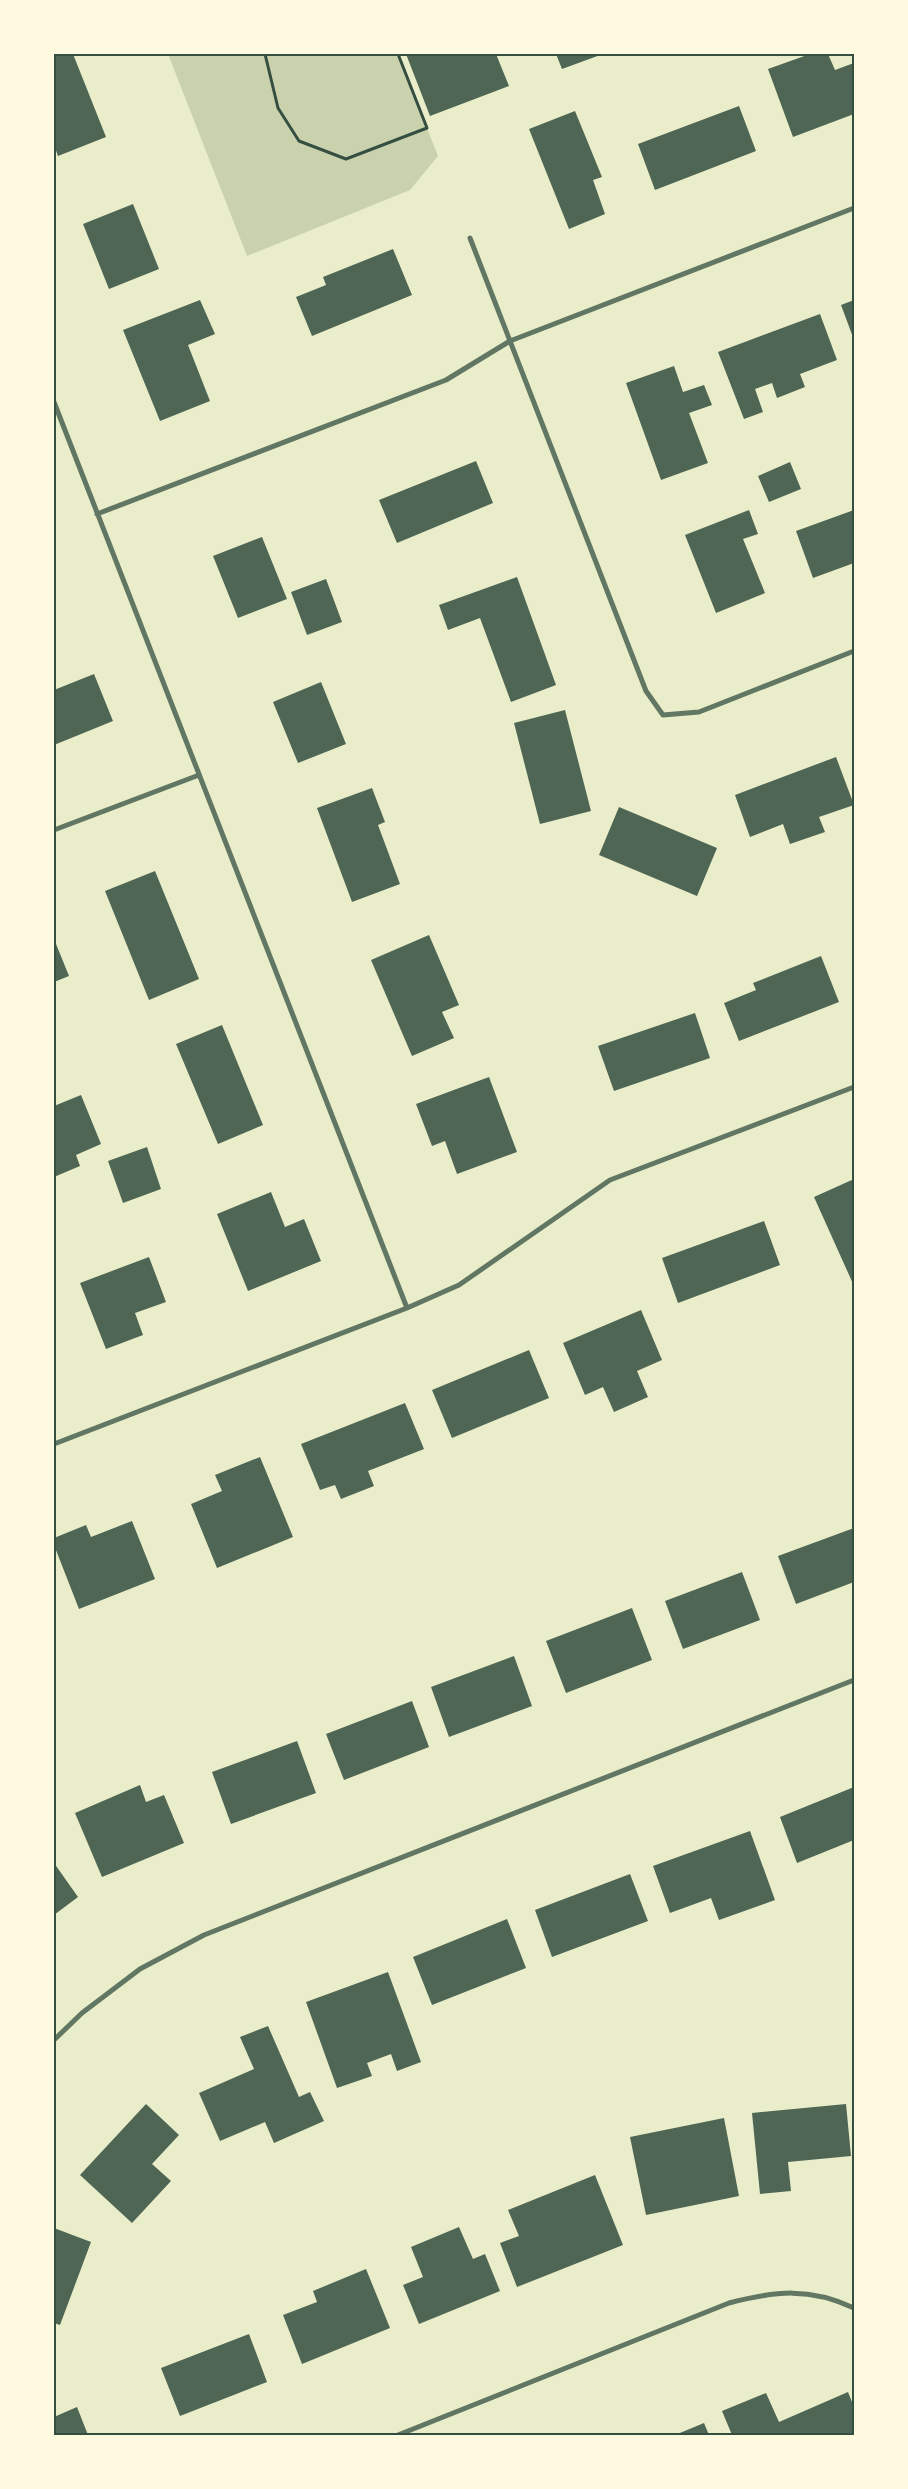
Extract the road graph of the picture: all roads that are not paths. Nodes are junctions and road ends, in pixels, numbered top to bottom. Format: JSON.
{"nodes":[{"id":1,"x":854,"y":208,"type":"edge"},
{"id":2,"x":470,"y":238,"type":"dead end"},
{"id":3,"x":510,"y":341,"type":"junction"},
{"id":4,"x":54,"y":402,"type":"edge"},
{"id":5,"x":97,"y":514,"type":"junction"},
{"id":6,"x":854,"y":651,"type":"edge"},
{"id":7,"x":199,"y":775,"type":"junction"},
{"id":8,"x":54,"y":830,"type":"edge"},
{"id":9,"x":854,"y":1087,"type":"edge"},
{"id":10,"x":407,"y":1308,"type":"junction"},
{"id":11,"x":54,"y":1444,"type":"edge"},
{"id":12,"x":854,"y":1680,"type":"edge"},
{"id":13,"x":54,"y":2040,"type":"edge"},
{"id":14,"x":854,"y":2308,"type":"edge"},
{"id":15,"x":398,"y":2435,"type":"edge"}],
"edges":[{"from":1,"to":3,"type":"street"},
{"from":2,"to":3,"type":"street"},
{"from":3,"to":5,"type":"street"},
{"from":3,"to":6,"type":"street"},
{"from":4,"to":5,"type":"street"},
{"from":5,"to":7,"type":"street"},
{"from":7,"to":8,"type":"street"},
{"from":7,"to":10,"type":"street"},
{"from":9,"to":10,"type":"street"},
{"from":10,"to":11,"type":"street"},
{"from":12,"to":13,"type":"street"},
{"from":14,"to":15,"type":"street"}]}
